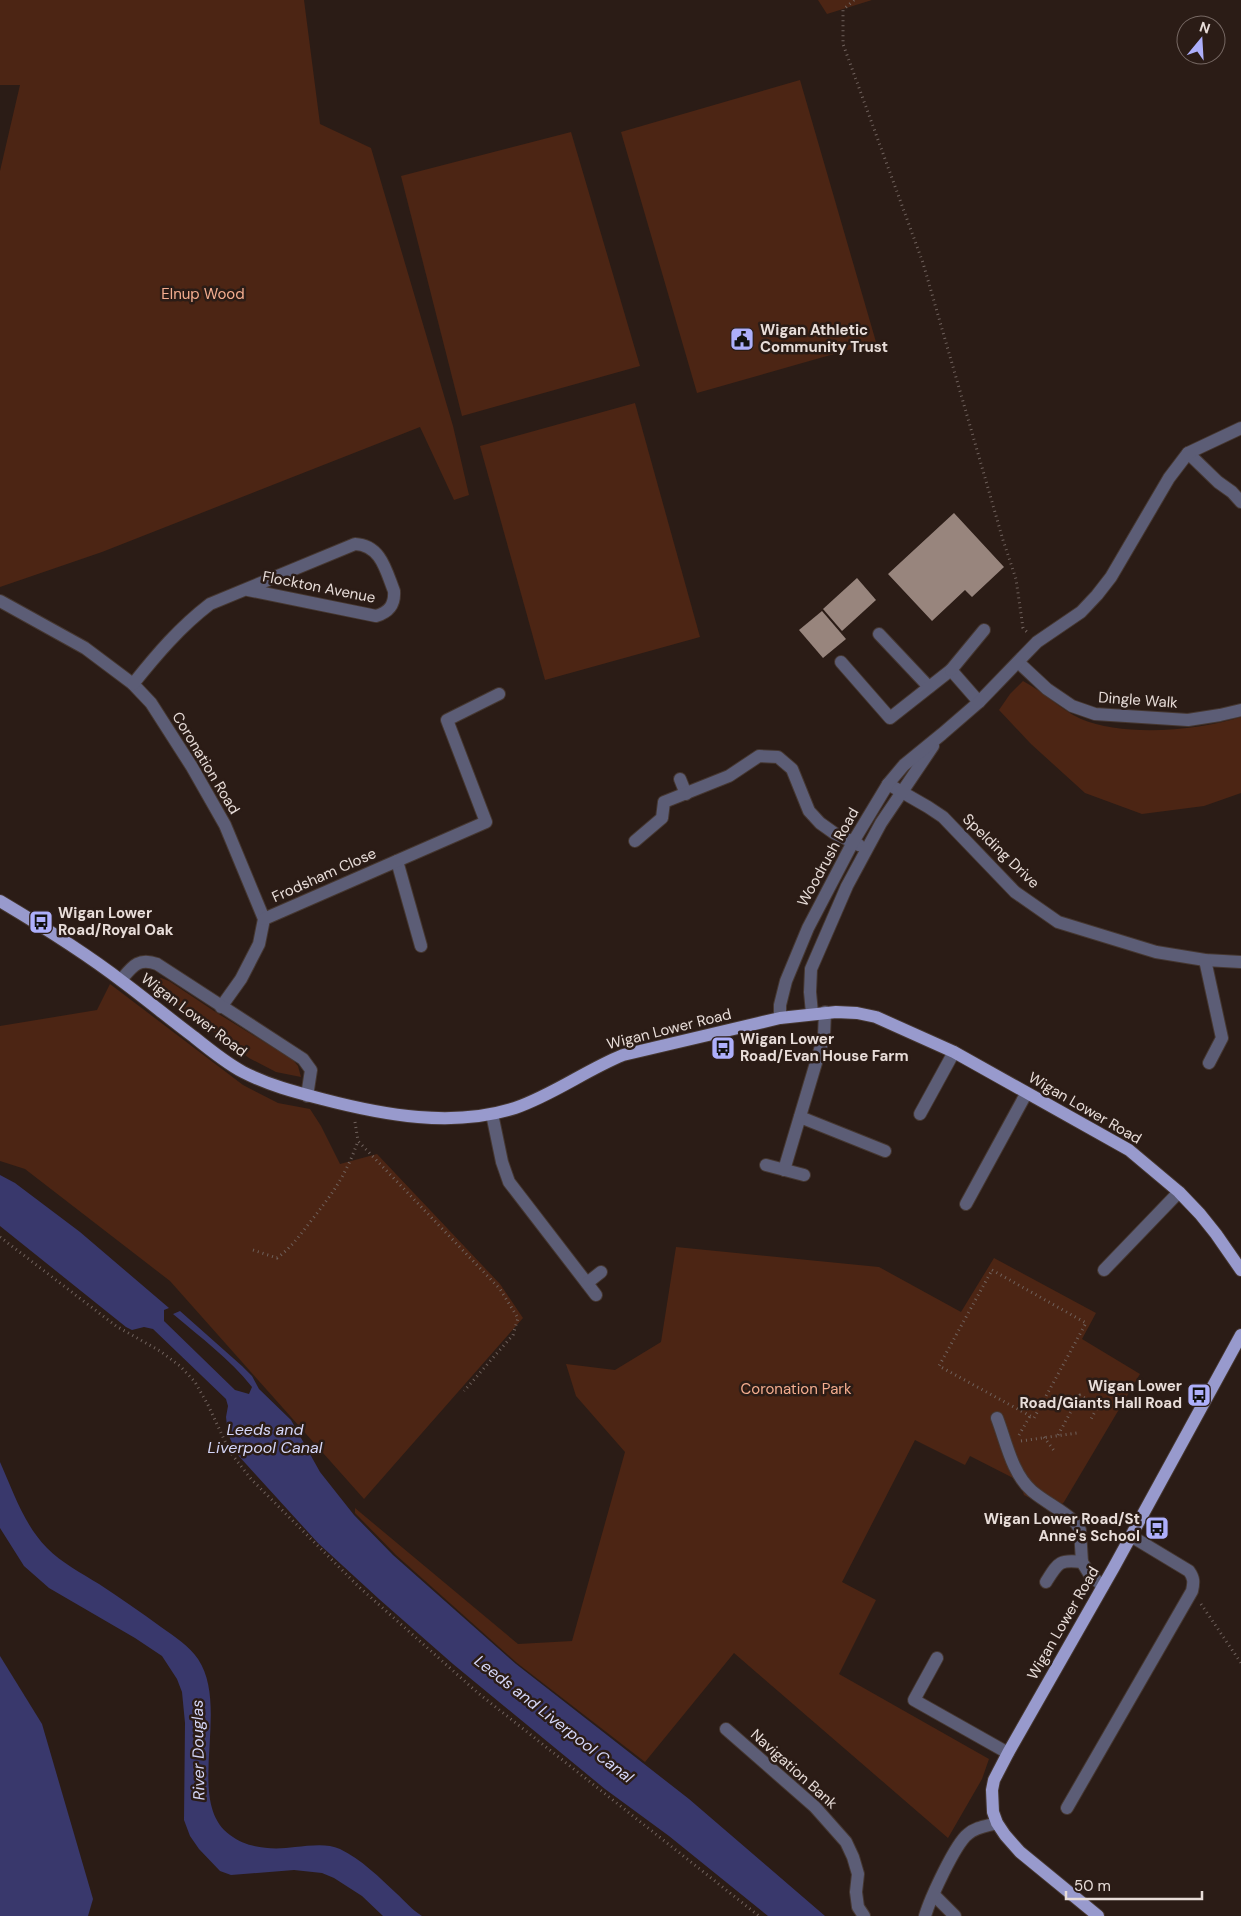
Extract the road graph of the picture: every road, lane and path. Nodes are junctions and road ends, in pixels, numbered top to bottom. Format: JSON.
{"nodes":[{"id":1,"x":854,"y":0,"type":"edge"},
{"id":2,"x":1241,"y":428,"type":"edge"},
{"id":3,"x":1188,"y":453,"type":"junction"},
{"id":4,"x":1241,"y":502,"type":"edge"},
{"id":5,"x":248,"y":590,"type":"junction"},
{"id":6,"x":0,"y":601,"type":"edge"},
{"id":7,"x":984,"y":630,"type":"dead end"},
{"id":8,"x":879,"y":634,"type":"dead end"},
{"id":9,"x":1037,"y":642,"type":"junction"},
{"id":10,"x":841,"y":662,"type":"dead end"},
{"id":11,"x":1018,"y":662,"type":"junction"},
{"id":12,"x":951,"y":670,"type":"junction"},
{"id":13,"x":133,"y":684,"type":"junction"},
{"id":14,"x":929,"y":687,"type":"junction"},
{"id":15,"x":499,"y":694,"type":"dead end"},
{"id":16,"x":979,"y":702,"type":"junction"},
{"id":17,"x":1241,"y":710,"type":"edge"},
{"id":18,"x":942,"y":734,"type":"junction"},
{"id":19,"x":680,"y":779,"type":"dead end"},
{"id":20,"x":888,"y":784,"type":"junction"},
{"id":21,"x":901,"y":791,"type":"junction"},
{"id":22,"x":686,"y":794,"type":"junction"},
{"id":23,"x":635,"y":841,"type":"dead end"},
{"id":24,"x":853,"y":842,"type":"junction"},
{"id":25,"x":866,"y":849,"type":"junction"},
{"id":26,"x":397,"y":861,"type":"junction"},
{"id":27,"x":0,"y":901,"type":"edge"},
{"id":28,"x":264,"y":919,"type":"junction"},
{"id":29,"x":421,"y":946,"type":"dead end"},
{"id":30,"x":1205,"y":960,"type":"junction"},
{"id":31,"x":1241,"y":962,"type":"edge"},
{"id":32,"x":121,"y":980,"type":"junction"},
{"id":33,"x":221,"y":1007,"type":"junction"},
{"id":34,"x":819,"y":1013,"type":"junction"},
{"id":35,"x":780,"y":1018,"type":"junction"},
{"id":36,"x":954,"y":1052,"type":"junction"},
{"id":37,"x":1210,"y":1063,"type":"dead end"},
{"id":38,"x":1026,"y":1094,"type":"junction"},
{"id":39,"x":307,"y":1096,"type":"junction"},
{"id":40,"x":492,"y":1114,"type":"junction"},
{"id":41,"x":920,"y":1114,"type":"dead end"},
{"id":42,"x":800,"y":1118,"type":"junction"},
{"id":43,"x":885,"y":1151,"type":"dead end"},
{"id":44,"x":766,"y":1165,"type":"dead end"},
{"id":45,"x":784,"y":1170,"type":"junction"},
{"id":46,"x":804,"y":1175,"type":"dead end"},
{"id":47,"x":1179,"y":1192,"type":"junction"},
{"id":48,"x":966,"y":1204,"type":"dead end"},
{"id":49,"x":0,"y":1237,"type":"edge"},
{"id":50,"x":253,"y":1250,"type":"dead end"},
{"id":51,"x":1104,"y":1270,"type":"dead end"},
{"id":52,"x":1241,"y":1270,"type":"edge"},
{"id":53,"x":601,"y":1272,"type":"dead end"},
{"id":54,"x":587,"y":1283,"type":"junction"},
{"id":55,"x":596,"y":1295,"type":"dead end"},
{"id":56,"x":1241,"y":1335,"type":"edge"},
{"id":57,"x":939,"y":1366,"type":"joint"},
{"id":58,"x":464,"y":1391,"type":"dead end"},
{"id":59,"x":998,"y":1418,"type":"dead end"},
{"id":60,"x":1090,"y":1420,"type":"dead end"},
{"id":61,"x":1076,"y":1432,"type":"dead end"},
{"id":62,"x":1058,"y":1435,"type":"junction"},
{"id":63,"x":1044,"y":1437,"type":"junction"},
{"id":64,"x":1015,"y":1441,"type":"dead end"},
{"id":65,"x":1054,"y":1452,"type":"dead end"},
{"id":66,"x":1131,"y":1536,"type":"junction"},
{"id":67,"x":1082,"y":1562,"type":"junction"},
{"id":68,"x":1046,"y":1582,"type":"dead end"},
{"id":69,"x":1103,"y":1586,"type":"junction"},
{"id":70,"x":1192,"y":1591,"type":"junction"},
{"id":71,"x":937,"y":1658,"type":"dead end"},
{"id":72,"x":1241,"y":1663,"type":"edge"},
{"id":73,"x":726,"y":1730,"type":"dead end"},
{"id":74,"x":1008,"y":1753,"type":"junction"},
{"id":75,"x":1067,"y":1808,"type":"dead end"},
{"id":76,"x":997,"y":1822,"type":"junction"},
{"id":77,"x":934,"y":1895,"type":"junction"},
{"id":78,"x":759,"y":1916,"type":"edge"},
{"id":79,"x":864,"y":1916,"type":"edge"},
{"id":80,"x":925,"y":1916,"type":"edge"},
{"id":81,"x":955,"y":1916,"type":"edge"},
{"id":82,"x":1098,"y":1916,"type":"edge"}],
"edges":[{"from":1,"to":9,"type":"path"},
{"from":2,"to":3,"type":"street"},
{"from":3,"to":4,"type":"street"},
{"from":3,"to":9,"type":"street"},
{"from":5,"to":5,"type":"street","name":"Flockton Avenue"},
{"from":5,"to":13,"type":"street","name":"Flockton Avenue"},
{"from":6,"to":13,"type":"street","name":"Coronation Road"},
{"from":7,"to":12,"type":"street"},
{"from":8,"to":14,"type":"street"},
{"from":9,"to":11,"type":"street"},
{"from":10,"to":14,"type":"street"},
{"from":11,"to":16,"type":"street","name":"Woodrush Road"},
{"from":11,"to":17,"type":"street","name":"Dingle Walk"},
{"from":12,"to":14,"type":"street"},
{"from":12,"to":16,"type":"street"},
{"from":13,"to":28,"type":"street","name":"Coronation Road"},
{"from":15,"to":26,"type":"street","name":"Frodsham Close"},
{"from":16,"to":18,"type":"street","name":"Woodrush Road"},
{"from":18,"to":20,"type":"street","name":"Woodrush Road"},
{"from":18,"to":21,"type":"street","name":"Woodrush Road"},
{"from":19,"to":22,"type":"street"},
{"from":20,"to":21,"type":"street","name":"Spelding Drive"},
{"from":20,"to":24,"type":"street","name":"Woodrush Road"},
{"from":21,"to":25,"type":"street","name":"Woodrush Road"},
{"from":21,"to":30,"type":"street","name":"Spelding Drive"},
{"from":22,"to":23,"type":"street"},
{"from":22,"to":24,"type":"street"},
{"from":24,"to":25,"type":"street"},
{"from":24,"to":35,"type":"street","name":"Woodrush Road"},
{"from":25,"to":34,"type":"street","name":"Woodrush Road"},
{"from":26,"to":28,"type":"street","name":"Frodsham Close"},
{"from":26,"to":29,"type":"street","name":"Frodsham Close"},
{"from":27,"to":32,"type":"main road","name":"Wigan Lower Road"},
{"from":28,"to":33,"type":"street"},
{"from":30,"to":31,"type":"street","name":"Spelding Drive"},
{"from":30,"to":37,"type":"street"},
{"from":32,"to":33,"type":"street"},
{"from":32,"to":39,"type":"main road","name":"Wigan Lower Road"},
{"from":33,"to":39,"type":"street"},
{"from":34,"to":35,"type":"main road","name":"Wigan Lower Road"},
{"from":34,"to":36,"type":"main road","name":"Wigan Lower Road"},
{"from":34,"to":42,"type":"street","name":"Woodrush Road"},
{"from":35,"to":40,"type":"main road","name":"Wigan Lower Road"},
{"from":36,"to":38,"type":"main road","name":"Wigan Lower Road"},
{"from":36,"to":41,"type":"street"},
{"from":38,"to":47,"type":"main road","name":"Wigan Lower Road"},
{"from":38,"to":48,"type":"street"},
{"from":39,"to":40,"type":"main road","name":"Wigan Lower Road"},
{"from":40,"to":54,"type":"street"},
{"from":42,"to":43,"type":"street"},
{"from":42,"to":45,"type":"street","name":"Woodrush Road"},
{"from":44,"to":45,"type":"street"},
{"from":45,"to":46,"type":"street"},
{"from":47,"to":51,"type":"street"},
{"from":47,"to":52,"type":"main road","name":"Wigan Lower Road"},
{"from":49,"to":78,"type":"path"},
{"from":50,"to":58,"type":"path"},
{"from":53,"to":54,"type":"street"},
{"from":54,"to":55,"type":"street"},
{"from":56,"to":66,"type":"main road","name":"Wigan Lower Road"},
{"from":57,"to":57,"type":"path"},
{"from":59,"to":67,"type":"street"},
{"from":60,"to":62,"type":"path"},
{"from":61,"to":62,"type":"path"},
{"from":62,"to":63,"type":"path"},
{"from":63,"to":64,"type":"path"},
{"from":63,"to":65,"type":"path"},
{"from":66,"to":69,"type":"main road","name":"Wigan Lower Road"},
{"from":66,"to":70,"type":"street"},
{"from":67,"to":68,"type":"street"},
{"from":67,"to":69,"type":"street"},
{"from":69,"to":74,"type":"main road","name":"Wigan Lower Road"},
{"from":70,"to":72,"type":"path"},
{"from":70,"to":75,"type":"street"},
{"from":71,"to":74,"type":"street"},
{"from":73,"to":79,"type":"street","name":"Navigation Bank"},
{"from":74,"to":76,"type":"main road","name":"Wigan Lower Road"},
{"from":76,"to":77,"type":"street"},
{"from":76,"to":82,"type":"main road"},
{"from":77,"to":80,"type":"street"},
{"from":77,"to":81,"type":"street"}]}
